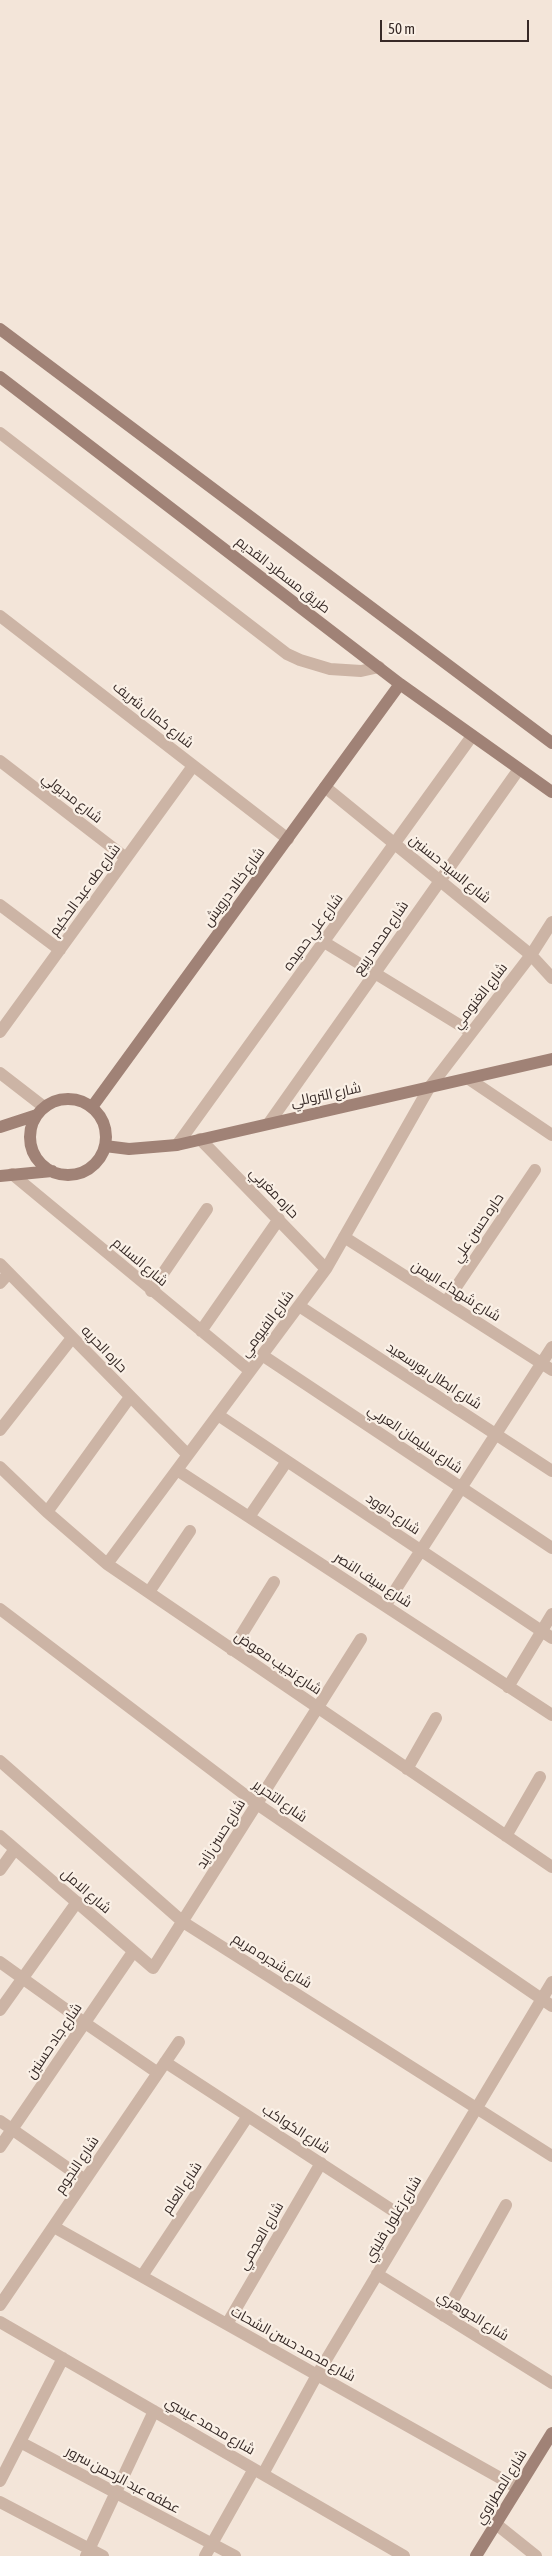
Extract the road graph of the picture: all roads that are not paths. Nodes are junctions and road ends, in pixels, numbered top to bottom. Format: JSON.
{"nodes":[{"id":1,"x":0,"y":329,"type":"edge"},
{"id":2,"x":0,"y":377,"type":"edge"},
{"id":3,"x":0,"y":433,"type":"edge"},
{"id":4,"x":0,"y":616,"type":"edge"},
{"id":5,"x":378,"y":667,"type":"junction"},
{"id":6,"x":400,"y":684,"type":"junction"},
{"id":7,"x":472,"y":736,"type":"junction"},
{"id":8,"x":552,"y":743,"type":"edge"},
{"id":9,"x":0,"y":761,"type":"edge"},
{"id":10,"x":194,"y":766,"type":"junction"},
{"id":11,"x":519,"y":769,"type":"junction"},
{"id":12,"x":326,"y":787,"type":"junction"},
{"id":13,"x":552,"y":792,"type":"edge"},
{"id":14,"x":288,"y":839,"type":"junction"},
{"id":15,"x":395,"y":843,"type":"junction"},
{"id":16,"x":126,"y":858,"type":"junction"},
{"id":17,"x":439,"y":879,"type":"junction"},
{"id":18,"x":0,"y":905,"type":"edge"},
{"id":19,"x":552,"y":922,"type":"edge"},
{"id":20,"x":324,"y":942,"type":"junction"},
{"id":21,"x":60,"y":950,"type":"junction"},
{"id":22,"x":531,"y":955,"type":"junction"},
{"id":23,"x":375,"y":974,"type":"junction"},
{"id":24,"x":552,"y":978,"type":"edge"},
{"id":25,"x":0,"y":1032,"type":"edge"},
{"id":26,"x":472,"y":1032,"type":"junction"},
{"id":27,"x":552,"y":1059,"type":"edge"},
{"id":28,"x":0,"y":1074,"type":"edge"},
{"id":29,"x":469,"y":1079,"type":"junction"},
{"id":30,"x":429,"y":1088,"type":"junction"},
{"id":31,"x":92,"y":1107,"type":"junction"},
{"id":32,"x":40,"y":1111,"type":"junction"},
{"id":33,"x":268,"y":1123,"type":"junction"},
{"id":34,"x":0,"y":1127,"type":"edge"},
{"id":35,"x":552,"y":1135,"type":"edge"},
{"id":36,"x":200,"y":1139,"type":"junction"},
{"id":37,"x":177,"y":1145,"type":"junction"},
{"id":38,"x":105,"y":1146,"type":"junction"},
{"id":39,"x":535,"y":1170,"type":"dead end"},
{"id":40,"x":52,"y":1171,"type":"junction"},
{"id":41,"x":6,"y":1175,"type":"edge"},
{"id":42,"x":207,"y":1209,"type":"dead end"},
{"id":43,"x":279,"y":1219,"type":"junction"},
{"id":44,"x":344,"y":1238,"type":"junction"},
{"id":45,"x":326,"y":1269,"type":"junction"},
{"id":46,"x":3,"y":1273,"type":"edge"},
{"id":47,"x":151,"y":1291,"type":"junction"},
{"id":48,"x":446,"y":1302,"type":"junction"},
{"id":49,"x":299,"y":1306,"type":"junction"},
{"id":50,"x":201,"y":1331,"type":"junction"},
{"id":51,"x":72,"y":1338,"type":"junction"},
{"id":52,"x":552,"y":1347,"type":"edge"},
{"id":53,"x":262,"y":1355,"type":"junction"},
{"id":54,"x":547,"y":1366,"type":"edge"},
{"id":55,"x":250,"y":1371,"type":"junction"},
{"id":56,"x":130,"y":1397,"type":"junction"},
{"id":57,"x":218,"y":1415,"type":"junction"},
{"id":58,"x":0,"y":1430,"type":"edge"},
{"id":59,"x":496,"y":1434,"type":"junction"},
{"id":60,"x":188,"y":1455,"type":"junction"},
{"id":61,"x":287,"y":1461,"type":"junction"},
{"id":62,"x":0,"y":1467,"type":"edge"},
{"id":63,"x":177,"y":1470,"type":"junction"},
{"id":64,"x":552,"y":1471,"type":"edge"},
{"id":65,"x":462,"y":1488,"type":"junction"},
{"id":66,"x":47,"y":1512,"type":"junction"},
{"id":67,"x":249,"y":1517,"type":"junction"},
{"id":68,"x":190,"y":1531,"type":"dead end"},
{"id":69,"x":552,"y":1548,"type":"edge"},
{"id":70,"x":421,"y":1550,"type":"junction"},
{"id":71,"x":107,"y":1564,"type":"junction"},
{"id":72,"x":274,"y":1582,"type":"dead end"},
{"id":73,"x":149,"y":1592,"type":"junction"},
{"id":74,"x":385,"y":1606,"type":"junction"},
{"id":75,"x":0,"y":1609,"type":"edge"},
{"id":76,"x":552,"y":1614,"type":"edge"},
{"id":77,"x":547,"y":1634,"type":"edge"},
{"id":78,"x":361,"y":1639,"type":"dead end"},
{"id":79,"x":232,"y":1650,"type":"junction"},
{"id":80,"x":508,"y":1686,"type":"junction"},
{"id":81,"x":318,"y":1709,"type":"junction"},
{"id":82,"x":552,"y":1715,"type":"edge"},
{"id":83,"x":436,"y":1718,"type":"dead end"},
{"id":84,"x":0,"y":1761,"type":"edge"},
{"id":85,"x":407,"y":1769,"type":"junction"},
{"id":86,"x":540,"y":1777,"type":"dead end"},
{"id":87,"x":257,"y":1804,"type":"junction"},
{"id":88,"x":0,"y":1836,"type":"edge"},
{"id":89,"x":506,"y":1836,"type":"junction"},
{"id":90,"x":15,"y":1849,"type":"junction"},
{"id":91,"x":552,"y":1867,"type":"edge"},
{"id":92,"x":0,"y":1870,"type":"edge"},
{"id":93,"x":77,"y":1902,"type":"junction"},
{"id":94,"x":183,"y":1922,"type":"junction"},
{"id":95,"x":133,"y":1952,"type":"junction"},
{"id":96,"x":0,"y":1962,"type":"edge"},
{"id":97,"x":153,"y":1968,"type":"joint"},
{"id":98,"x":22,"y":1978,"type":"junction"},
{"id":99,"x":552,"y":1982,"type":"edge"},
{"id":100,"x":547,"y":2002,"type":"edge"},
{"id":101,"x":0,"y":2010,"type":"edge"},
{"id":102,"x":85,"y":2023,"type":"junction"},
{"id":103,"x":179,"y":2042,"type":"dead end"},
{"id":104,"x":162,"y":2067,"type":"junction"},
{"id":105,"x":477,"y":2107,"type":"junction"},
{"id":106,"x":248,"y":2116,"type":"junction"},
{"id":107,"x":0,"y":2121,"type":"edge"},
{"id":108,"x":12,"y":2129,"type":"junction"},
{"id":109,"x":0,"y":2147,"type":"edge"},
{"id":110,"x":552,"y":2156,"type":"edge"},
{"id":111,"x":321,"y":2163,"type":"junction"},
{"id":112,"x":85,"y":2180,"type":"junction"},
{"id":113,"x":506,"y":2205,"type":"dead end"},
{"id":114,"x":409,"y":2221,"type":"junction"},
{"id":115,"x":54,"y":2227,"type":"junction"},
{"id":116,"x":377,"y":2274,"type":"junction"},
{"id":117,"x":142,"y":2276,"type":"junction"},
{"id":118,"x":0,"y":2305,"type":"edge"},
{"id":119,"x":444,"y":2316,"type":"junction"},
{"id":120,"x":0,"y":2322,"type":"edge"},
{"id":121,"x":227,"y":2324,"type":"junction"},
{"id":122,"x":63,"y":2358,"type":"junction"},
{"id":123,"x":317,"y":2375,"type":"junction"},
{"id":124,"x":552,"y":2383,"type":"edge"},
{"id":125,"x":154,"y":2410,"type":"junction"},
{"id":126,"x":552,"y":2433,"type":"edge"},
{"id":127,"x":20,"y":2442,"type":"junction"},
{"id":128,"x":259,"y":2472,"type":"junction"},
{"id":129,"x":0,"y":2481,"type":"edge"},
{"id":130,"x":518,"y":2488,"type":"junction"},
{"id":131,"x":115,"y":2493,"type":"junction"},
{"id":132,"x":0,"y":2502,"type":"edge"},
{"id":133,"x":496,"y":2524,"type":"junction"},
{"id":134,"x":212,"y":2544,"type":"junction"},
{"id":135,"x":87,"y":2553,"type":"edge"},
{"id":136,"x":103,"y":2556,"type":"edge"},
{"id":137,"x":205,"y":2556,"type":"edge"},
{"id":138,"x":235,"y":2556,"type":"edge"},
{"id":139,"x":404,"y":2556,"type":"edge"},
{"id":140,"x":476,"y":2556,"type":"edge"},
{"id":141,"x":536,"y":2556,"type":"edge"}],
"edges":[{"from":1,"to":8,"type":"street","name":"طريق مسطرد القديم"},
{"from":2,"to":5,"type":"street","name":"طريق مسطرد القديم"},
{"from":3,"to":5,"type":"street"},
{"from":4,"to":10,"type":"street","name":"شارع كمال شريف"},
{"from":5,"to":6,"type":"street","name":"طريق مسطرد القديم"},
{"from":6,"to":7,"type":"street","name":"طريق مسطرد القديم"},
{"from":6,"to":12,"type":"street","name":"شارع خالد درويش"},
{"from":7,"to":11,"type":"street","name":"طريق مسطرد القديم"},
{"from":7,"to":15,"type":"street","name":"شارع علي حميده"},
{"from":9,"to":16,"type":"street","name":"شارع مدبولي"},
{"from":10,"to":14,"type":"street","name":"شارع كمال شريف"},
{"from":10,"to":16,"type":"street","name":"شارع طه عبد الحكيم"},
{"from":11,"to":13,"type":"street","name":"طريق مسطرد القديم"},
{"from":11,"to":17,"type":"street","name":"شارع محمد ربيع"},
{"from":12,"to":14,"type":"street","name":"شارع خالد درويش"},
{"from":12,"to":15,"type":"street","name":"شارع السيد حسنين"},
{"from":14,"to":31,"type":"street","name":"شارع خالد درويش"},
{"from":15,"to":17,"type":"street","name":"شارع السيد حسنين"},
{"from":15,"to":20,"type":"street","name":"شارع علي حميده"},
{"from":16,"to":21,"type":"street","name":"شارع طه عبد الحكيم"},
{"from":17,"to":22,"type":"street","name":"شارع السيد حسنين"},
{"from":17,"to":23,"type":"street","name":"شارع محمد ربيع"},
{"from":18,"to":21,"type":"street"},
{"from":19,"to":22,"type":"street","name":"شارع الغنومي"},
{"from":20,"to":23,"type":"street"},
{"from":20,"to":37,"type":"street","name":"شارع علي حميده"},
{"from":21,"to":25,"type":"street","name":"شارع طه عبد الحكيم"},
{"from":22,"to":24,"type":"street","name":"شارع السيد حسنين"},
{"from":22,"to":26,"type":"street","name":"شارع الغنومي"},
{"from":23,"to":26,"type":"street"},
{"from":23,"to":33,"type":"street","name":"شارع محمد ربيع"},
{"from":26,"to":30,"type":"street","name":"شارع الغنومي"},
{"from":27,"to":29,"type":"street","name":"شارع التروللي"},
{"from":28,"to":32,"type":"street"},
{"from":29,"to":30,"type":"street","name":"شارع التروللي"},
{"from":29,"to":35,"type":"street"},
{"from":30,"to":33,"type":"street","name":"شارع التروللي"},
{"from":30,"to":44,"type":"street","name":"شارع الفيومي"},
{"from":31,"to":32,"type":"street"},
{"from":31,"to":38,"type":"street"},
{"from":32,"to":34,"type":"street"},
{"from":32,"to":40,"type":"street"},
{"from":33,"to":36,"type":"street","name":"شارع التروللي"},
{"from":36,"to":37,"type":"street","name":"شارع التروللي"},
{"from":36,"to":43,"type":"street","name":"حاره مغربي"},
{"from":37,"to":38,"type":"street","name":"شارع التروللي"},
{"from":38,"to":40,"type":"street"},
{"from":39,"to":48,"type":"street","name":"حاره حسن علي"},
{"from":40,"to":41,"type":"street"},
{"from":41,"to":47,"type":"street","name":"شارع السلام"},
{"from":42,"to":47,"type":"street"},
{"from":43,"to":45,"type":"street","name":"حاره مغربي"},
{"from":43,"to":50,"type":"street"},
{"from":44,"to":45,"type":"street","name":"شارع الفيومي"},
{"from":44,"to":48,"type":"street","name":"شارع شهداء اليمن"},
{"from":45,"to":49,"type":"street","name":"شارع الفيومي"},
{"from":46,"to":51,"type":"street","name":"حاره الحريه"},
{"from":47,"to":50,"type":"street","name":"شارع السلام"},
{"from":48,"to":54,"type":"street","name":"شارع شهداء اليمن"},
{"from":49,"to":53,"type":"street","name":"شارع الفيومي"},
{"from":49,"to":59,"type":"street","name":"شارع ابطال بورسعيد"},
{"from":50,"to":55,"type":"street","name":"شارع السلام"},
{"from":51,"to":56,"type":"street","name":"حاره الحريه"},
{"from":51,"to":58,"type":"street"},
{"from":52,"to":54,"type":"street"},
{"from":53,"to":55,"type":"street","name":"شارع الفيومي"},
{"from":53,"to":65,"type":"street","name":"شارع سليمان العربي"},
{"from":54,"to":59,"type":"street"},
{"from":55,"to":57,"type":"street","name":"شارع الفيومي"},
{"from":56,"to":60,"type":"street","name":"حاره الحريه"},
{"from":56,"to":66,"type":"street"},
{"from":57,"to":60,"type":"street","name":"شارع الفيومي"},
{"from":57,"to":61,"type":"street","name":"شارع داوود"},
{"from":59,"to":64,"type":"street","name":"شارع ابطال بورسعيد"},
{"from":59,"to":65,"type":"street"},
{"from":60,"to":63,"type":"street","name":"شارع الفيومي"},
{"from":61,"to":67,"type":"street"},
{"from":61,"to":70,"type":"street","name":"شارع داوود"},
{"from":62,"to":66,"type":"street","name":"شارع نجيب معوض"},
{"from":63,"to":67,"type":"street","name":"شارع سيف النصر"},
{"from":63,"to":71,"type":"street","name":"شارع الفيومي"},
{"from":65,"to":69,"type":"street","name":"شارع سليمان العربي"},
{"from":65,"to":70,"type":"street"},
{"from":66,"to":71,"type":"street","name":"شارع نجيب معوض"},
{"from":67,"to":74,"type":"street","name":"شارع سيف النصر"},
{"from":68,"to":73,"type":"street"},
{"from":70,"to":74,"type":"street"},
{"from":70,"to":77,"type":"street","name":"شارع داوود"},
{"from":71,"to":73,"type":"street","name":"شارع نجيب معوض"},
{"from":72,"to":79,"type":"street"},
{"from":73,"to":79,"type":"street","name":"شارع نجيب معوض"},
{"from":74,"to":80,"type":"street","name":"شارع سيف النصر"},
{"from":75,"to":87,"type":"street","name":"شارع التحرير"},
{"from":76,"to":77,"type":"street"},
{"from":77,"to":80,"type":"street"},
{"from":78,"to":81,"type":"street","name":"شارع حسن زايد"},
{"from":79,"to":81,"type":"street","name":"شارع نجيب معوض"},
{"from":80,"to":82,"type":"street","name":"شارع سيف النصر"},
{"from":81,"to":85,"type":"street","name":"شارع نجيب معوض"},
{"from":81,"to":87,"type":"street","name":"شارع حسن زايد"},
{"from":83,"to":85,"type":"street"},
{"from":84,"to":94,"type":"street","name":"شارع شجره مريم"},
{"from":85,"to":89,"type":"street","name":"شارع نجيب معوض"},
{"from":86,"to":89,"type":"street"},
{"from":87,"to":94,"type":"street","name":"شارع حسن زايد"},
{"from":87,"to":100,"type":"street","name":"شارع التحرير"},
{"from":88,"to":90,"type":"street","name":"شارع الامل"},
{"from":89,"to":91,"type":"street","name":"شارع نجيب معوض"},
{"from":90,"to":92,"type":"street"},
{"from":90,"to":93,"type":"street","name":"شارع الامل"},
{"from":93,"to":95,"type":"street","name":"شارع الامل"},
{"from":93,"to":98,"type":"street"},
{"from":94,"to":97,"type":"street","name":"شارع حسن زايد"},
{"from":94,"to":105,"type":"street","name":"شارع شجره مريم"},
{"from":95,"to":97,"type":"street","name":"شارع الامل"},
{"from":95,"to":102,"type":"street","name":"شارع جاد حسنين"},
{"from":96,"to":98,"type":"street","name":"شارع الكواكب"},
{"from":98,"to":101,"type":"street"},
{"from":98,"to":102,"type":"street","name":"شارع الكواكب"},
{"from":99,"to":100,"type":"street","name":"شارع زغلول قليني"},
{"from":100,"to":105,"type":"street","name":"شارع زغلول قليني"},
{"from":102,"to":104,"type":"street","name":"شارع الكواكب"},
{"from":102,"to":108,"type":"street","name":"شارع جاد حسنين"},
{"from":103,"to":104,"type":"street","name":"شارع النجوم"},
{"from":104,"to":106,"type":"street","name":"شارع الكواكب"},
{"from":104,"to":112,"type":"street","name":"شارع النجوم"},
{"from":105,"to":110,"type":"street","name":"شارع شجره مريم"},
{"from":105,"to":114,"type":"street","name":"شارع زغلول قليني"},
{"from":106,"to":111,"type":"street","name":"شارع الكواكب"},
{"from":106,"to":117,"type":"street","name":"شارع العلم"},
{"from":107,"to":108,"type":"street"},
{"from":108,"to":109,"type":"street","name":"شارع جاد حسنين"},
{"from":108,"to":112,"type":"street"},
{"from":111,"to":114,"type":"street","name":"شارع الكواكب"},
{"from":111,"to":121,"type":"street","name":"شارع العجمي"},
{"from":112,"to":115,"type":"street","name":"شارع النجوم"},
{"from":113,"to":119,"type":"street"},
{"from":114,"to":116,"type":"street","name":"شارع زغلول قليني"},
{"from":115,"to":117,"type":"street","name":"شارع محمد حسن الشحات"},
{"from":115,"to":118,"type":"street","name":"شارع النجوم"},
{"from":116,"to":119,"type":"street","name":"شارع الجوهري"},
{"from":116,"to":123,"type":"street","name":"شارع زغلول قليني"},
{"from":117,"to":121,"type":"street","name":"شارع محمد حسن الشحات"},
{"from":119,"to":124,"type":"street","name":"شارع الجوهري"},
{"from":120,"to":122,"type":"street","name":"شارع محمد عيسي"},
{"from":121,"to":123,"type":"street","name":"شارع محمد حسن الشحات"},
{"from":122,"to":125,"type":"street","name":"شارع محمد عيسي"},
{"from":122,"to":127,"type":"street"},
{"from":123,"to":128,"type":"street","name":"شارع زغلول قليني"},
{"from":123,"to":130,"type":"street","name":"شارع محمد حسن الشحات"},
{"from":125,"to":128,"type":"street","name":"شارع محمد عيسي"},
{"from":125,"to":131,"type":"street"},
{"from":126,"to":130,"type":"street","name":"شارع المطراوي"},
{"from":127,"to":129,"type":"street"},
{"from":127,"to":131,"type":"street","name":"عطفه عبد الرحمن سرور"},
{"from":128,"to":134,"type":"street","name":"شارع زغلول قليني"},
{"from":128,"to":139,"type":"street","name":"شارع محمد عيسي"},
{"from":130,"to":133,"type":"street","name":"شارع المطراوي"},
{"from":131,"to":134,"type":"street","name":"عطفه عبد الرحمن سرور"},
{"from":131,"to":135,"type":"street"},
{"from":132,"to":135,"type":"street"},
{"from":133,"to":140,"type":"street","name":"شارع المطراوي"},
{"from":133,"to":141,"type":"street"},
{"from":134,"to":137,"type":"street","name":"شارع زغلول قليني"},
{"from":134,"to":138,"type":"street","name":"عطفه عبد الرحمن سرور"},
{"from":135,"to":136,"type":"street"}]}
